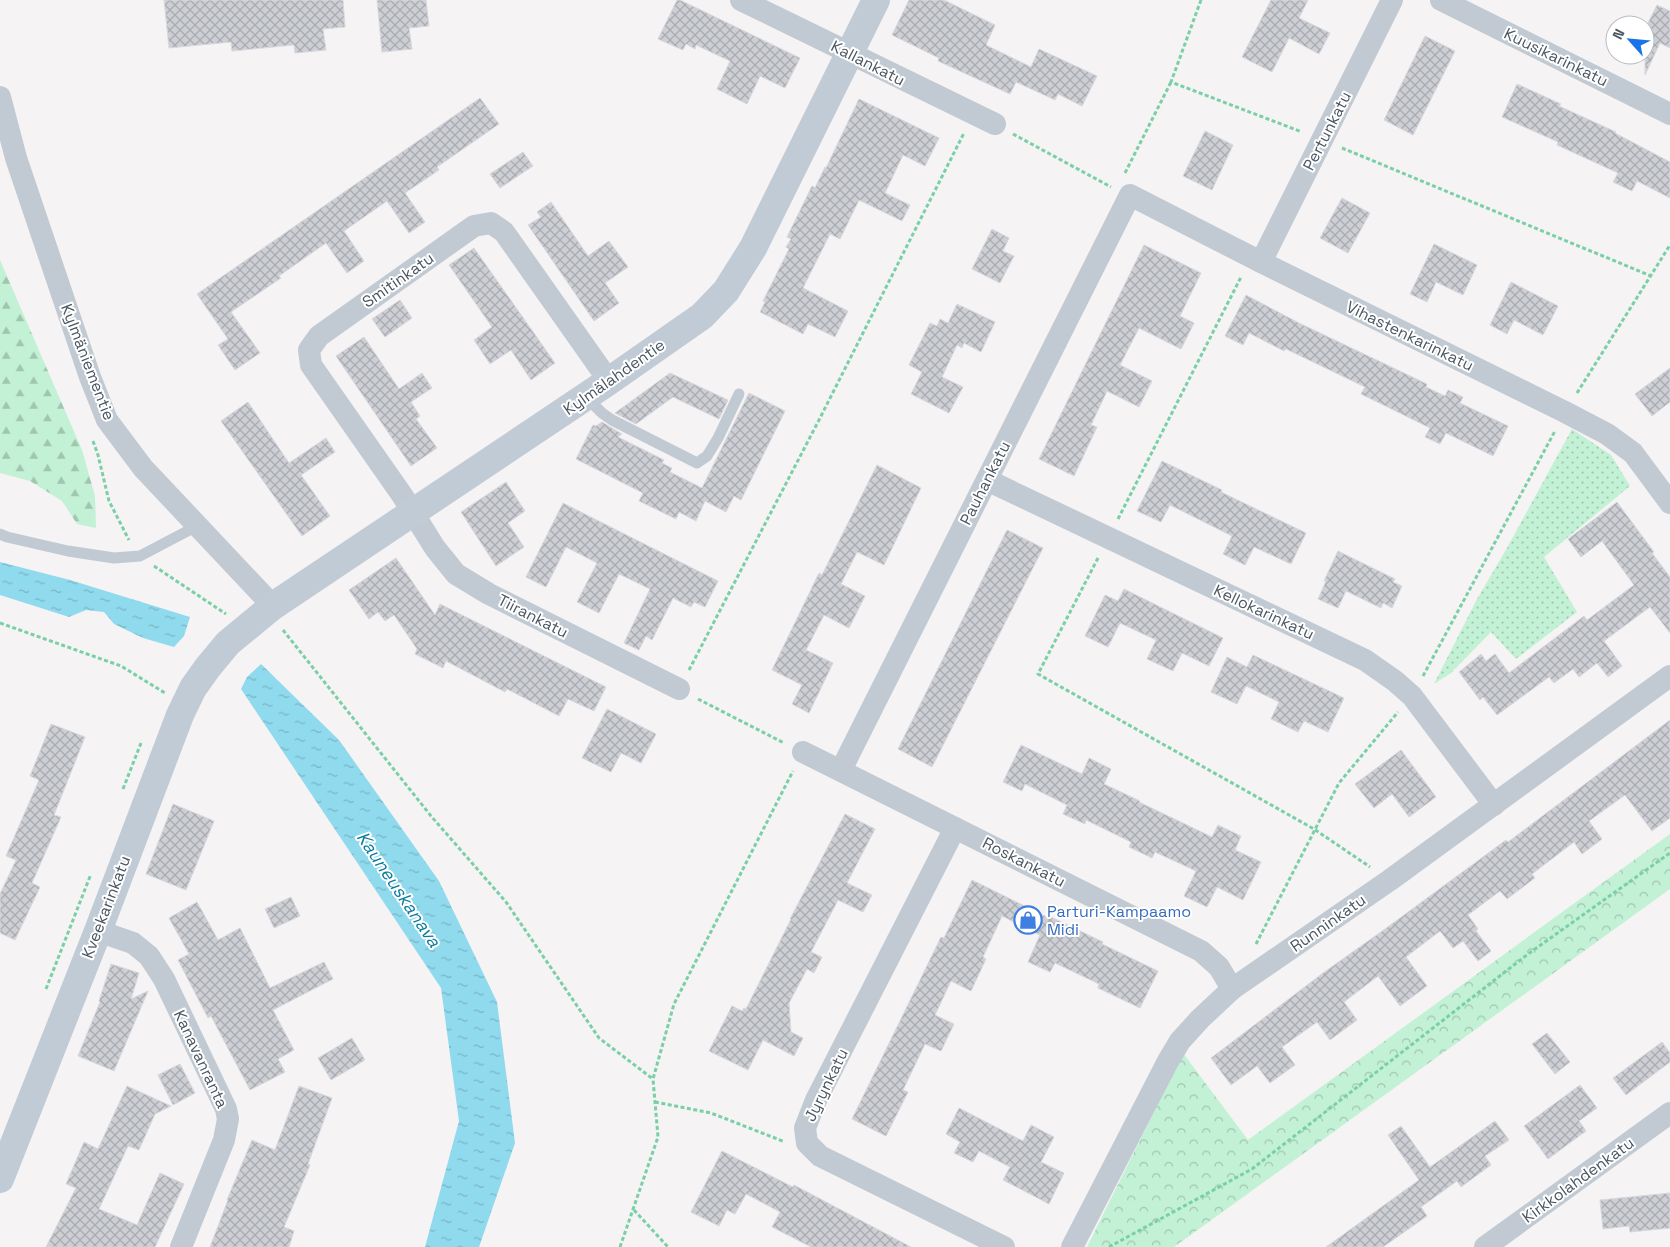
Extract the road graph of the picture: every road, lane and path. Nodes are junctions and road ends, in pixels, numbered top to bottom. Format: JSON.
{"nodes":[{"id":1,"x":741,"y":0,"type":"edge"},
{"id":2,"x":876,"y":0,"type":"edge"},
{"id":3,"x":1201,"y":0,"type":"edge"},
{"id":4,"x":1392,"y":0,"type":"edge"},
{"id":5,"x":1441,"y":0,"type":"edge"},
{"id":6,"x":849,"y":54,"type":"junction"},
{"id":7,"x":1171,"y":82,"type":"junction"},
{"id":8,"x":0,"y":97,"type":"edge"},
{"id":9,"x":973,"y":114,"type":"junction"},
{"id":10,"x":1670,"y":114,"type":"edge"},
{"id":11,"x":995,"y":124,"type":"joint"},
{"id":12,"x":1322,"y":140,"type":"junction"},
{"id":13,"x":1123,"y":193,"type":"junction"},
{"id":14,"x":1670,"y":245,"type":"edge"},
{"id":15,"x":1261,"y":262,"type":"junction"},
{"id":16,"x":1651,"y":276,"type":"junction"},
{"id":17,"x":609,"y":381,"type":"junction"},
{"id":18,"x":739,"y":394,"type":"dead end"},
{"id":19,"x":586,"y":397,"type":"junction"},
{"id":20,"x":1565,"y":412,"type":"junction"},
{"id":21,"x":987,"y":480,"type":"junction"},
{"id":22,"x":1670,"y":503,"type":"edge"},
{"id":23,"x":414,"y":512,"type":"junction"},
{"id":24,"x":197,"y":526,"type":"junction"},
{"id":25,"x":0,"y":534,"type":"edge"},
{"id":26,"x":1108,"y":538,"type":"junction"},
{"id":27,"x":268,"y":609,"type":"junction"},
{"id":28,"x":0,"y":623,"type":"edge"},
{"id":29,"x":228,"y":643,"type":"joint"},
{"id":30,"x":1670,"y":676,"type":"edge"},
{"id":31,"x":678,"y":689,"type":"junction"},
{"id":32,"x":168,"y":694,"type":"dead end"},
{"id":33,"x":1412,"y":696,"type":"junction"},
{"id":34,"x":803,"y":752,"type":"junction"},
{"id":35,"x":841,"y":770,"type":"junction"},
{"id":36,"x":1494,"y":805,"type":"junction"},
{"id":37,"x":955,"y":828,"type":"junction"},
{"id":38,"x":1314,"y":829,"type":"junction"},
{"id":39,"x":1670,"y":853,"type":"edge"},
{"id":40,"x":1390,"y":880,"type":"junction"},
{"id":41,"x":98,"y":931,"type":"junction"},
{"id":42,"x":1251,"y":977,"type":"junction"},
{"id":43,"x":1232,"y":989,"type":"junction"},
{"id":44,"x":653,"y":1079,"type":"junction"},
{"id":45,"x":655,"y":1102,"type":"junction"},
{"id":46,"x":1670,"y":1114,"type":"edge"},
{"id":47,"x":807,"y":1143,"type":"junction"},
{"id":48,"x":0,"y":1179,"type":"edge"},
{"id":49,"x":634,"y":1210,"type":"junction"},
{"id":50,"x":181,"y":1247,"type":"edge"},
{"id":51,"x":620,"y":1247,"type":"edge"},
{"id":52,"x":668,"y":1247,"type":"edge"},
{"id":53,"x":1004,"y":1247,"type":"edge"},
{"id":54,"x":1072,"y":1247,"type":"edge"},
{"id":55,"x":1109,"y":1247,"type":"edge"},
{"id":56,"x":1485,"y":1247,"type":"edge"}],
"edges":[{"from":1,"to":6,"type":"street","name":"Kallankatu"},
{"from":2,"to":6,"type":"street","name":"Kylmälahdentie"},
{"from":3,"to":7,"type":"path"},
{"from":4,"to":12,"type":"street","name":"Pertunkatu"},
{"from":5,"to":10,"type":"street","name":"Kuusikarinkatu"},
{"from":6,"to":9,"type":"street","name":"Kallankatu"},
{"from":6,"to":17,"type":"street","name":"Kylmälahdentie"},
{"from":7,"to":12,"type":"path"},
{"from":7,"to":13,"type":"path"},
{"from":8,"to":24,"type":"street","name":"Kylmäniementie"},
{"from":9,"to":11,"type":"street","name":"Kallankatu"},
{"from":9,"to":31,"type":"path"},
{"from":11,"to":13,"type":"path"},
{"from":12,"to":15,"type":"street","name":"Pertunkatu"},
{"from":12,"to":16,"type":"path"},
{"from":13,"to":15,"type":"street","name":"Vihastenkarinkatu"},
{"from":13,"to":21,"type":"street","name":"Pauhankatu"},
{"from":14,"to":16,"type":"path"},
{"from":15,"to":20,"type":"street","name":"Vihastenkarinkatu"},
{"from":15,"to":26,"type":"path"},
{"from":16,"to":20,"type":"path"},
{"from":17,"to":19,"type":"street","name":"Kylmälahdentie"},
{"from":17,"to":23,"type":"street","name":"Smitinkatu"},
{"from":18,"to":19,"type":"lane"},
{"from":19,"to":23,"type":"street","name":"Kylmälahdentie"},
{"from":20,"to":22,"type":"street","name":"Vihastenkarinkatu"},
{"from":20,"to":33,"type":"path"},
{"from":21,"to":26,"type":"street","name":"Kellokarinkatu"},
{"from":21,"to":35,"type":"street","name":"Pauhankatu"},
{"from":23,"to":27,"type":"street","name":"Kylmälahdentie"},
{"from":23,"to":31,"type":"street","name":"Tiirankatu"},
{"from":24,"to":25,"type":"lane"},
{"from":24,"to":27,"type":"street","name":"Kylmäniementie"},
{"from":26,"to":33,"type":"street","name":"Kellokarinkatu"},
{"from":26,"to":38,"type":"path"},
{"from":27,"to":29,"type":"street","name":"Kylmälahdentie"},
{"from":27,"to":44,"type":"path"},
{"from":28,"to":32,"type":"path"},
{"from":29,"to":41,"type":"street","name":"Kveekarinkatu"},
{"from":30,"to":36,"type":"street","name":"Runninkatu"},
{"from":31,"to":34,"type":"path"},
{"from":33,"to":36,"type":"street","name":"Kellokarinkatu"},
{"from":33,"to":38,"type":"path"},
{"from":34,"to":35,"type":"street","name":"Roskankatu"},
{"from":34,"to":44,"type":"path"},
{"from":35,"to":37,"type":"street","name":"Roskankatu"},
{"from":36,"to":40,"type":"street","name":"Runninkatu"},
{"from":37,"to":43,"type":"street","name":"Roskankatu"},
{"from":37,"to":47,"type":"street","name":"Jyrynkatu"},
{"from":38,"to":40,"type":"path"},
{"from":38,"to":42,"type":"path"},
{"from":39,"to":55,"type":"path"},
{"from":40,"to":42,"type":"street","name":"Runninkatu"},
{"from":41,"to":48,"type":"street","name":"Kveekarinkatu"},
{"from":41,"to":50,"type":"street","name":"Kanavanranta"},
{"from":42,"to":43,"type":"street","name":"Runninkatu"},
{"from":43,"to":54,"type":"street","name":"Runninkatu"},
{"from":44,"to":45,"type":"path"},
{"from":45,"to":47,"type":"path"},
{"from":45,"to":49,"type":"path"},
{"from":46,"to":56,"type":"street","name":"Kirkkolahdenkatu"},
{"from":47,"to":53,"type":"street","name":"Jyrynkatu"},
{"from":49,"to":51,"type":"path"},
{"from":49,"to":52,"type":"path"}]}
